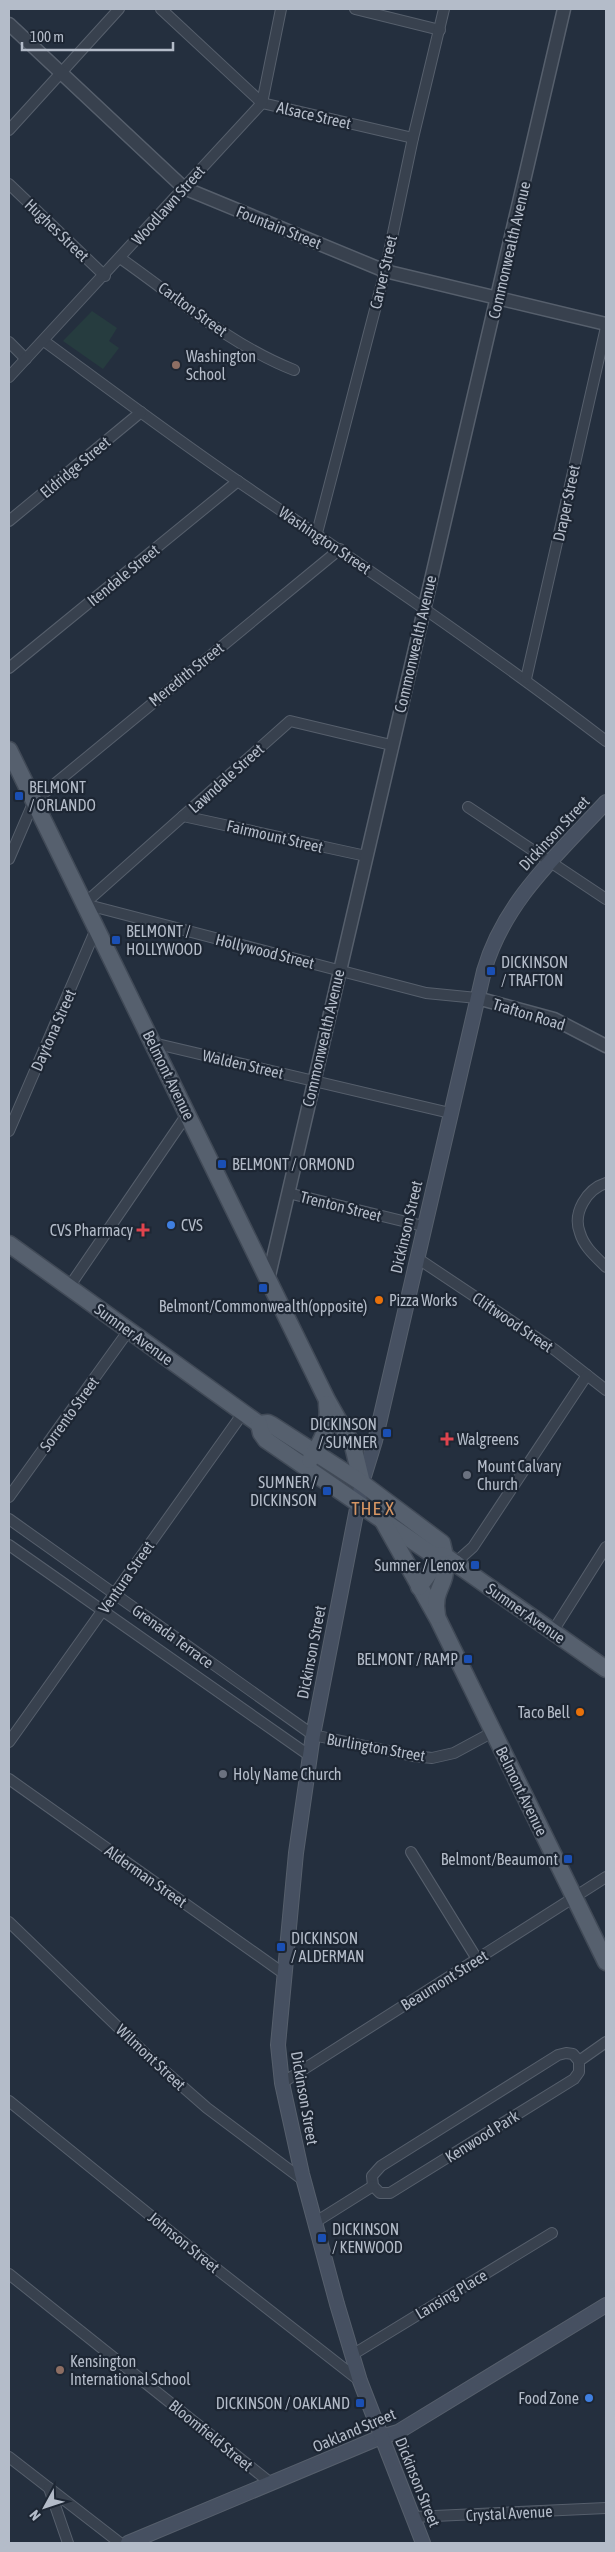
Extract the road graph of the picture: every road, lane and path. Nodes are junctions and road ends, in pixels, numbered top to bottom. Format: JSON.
{"nodes":[{"id":1,"x":119,"y":9,"type":"edge"},
{"id":2,"x":161,"y":9,"type":"edge"},
{"id":3,"x":280,"y":9,"type":"edge"},
{"id":4,"x":355,"y":9,"type":"edge"},
{"id":5,"x":444,"y":9,"type":"edge"},
{"id":6,"x":564,"y":9,"type":"edge"},
{"id":7,"x":9,"y":24,"type":"edge"},
{"id":8,"x":440,"y":30,"type":"junction"},
{"id":9,"x":60,"y":73,"type":"junction"},
{"id":10,"x":262,"y":103,"type":"junction"},
{"id":11,"x":9,"y":130,"type":"edge"},
{"id":12,"x":412,"y":138,"type":"junction"},
{"id":13,"x":9,"y":184,"type":"edge"},
{"id":14,"x":184,"y":188,"type":"junction"},
{"id":15,"x":120,"y":258,"type":"junction"},
{"id":16,"x":385,"y":271,"type":"junction"},
{"id":17,"x":105,"y":276,"type":"junction"},
{"id":18,"x":498,"y":299,"type":"junction"},
{"id":19,"x":606,"y":326,"type":"edge"},
{"id":20,"x":44,"y":341,"type":"junction"},
{"id":21,"x":9,"y":342,"type":"edge"},
{"id":22,"x":26,"y":359,"type":"junction"},
{"id":23,"x":294,"y":370,"type":"dead end"},
{"id":24,"x":9,"y":377,"type":"edge"},
{"id":25,"x":141,"y":412,"type":"junction"},
{"id":26,"x":238,"y":481,"type":"junction"},
{"id":27,"x":9,"y":521,"type":"edge"},
{"id":28,"x":317,"y":533,"type":"junction"},
{"id":29,"x":340,"y":549,"type":"junction"},
{"id":30,"x":424,"y":607,"type":"junction"},
{"id":31,"x":9,"y":668,"type":"edge"},
{"id":32,"x":526,"y":680,"type":"junction"},
{"id":33,"x":606,"y":741,"type":"edge"},
{"id":34,"x":391,"y":745,"type":"junction"},
{"id":35,"x":9,"y":750,"type":"edge"},
{"id":36,"x":34,"y":801,"type":"junction"},
{"id":37,"x":606,"y":802,"type":"edge"},
{"id":38,"x":468,"y":807,"type":"dead end"},
{"id":39,"x":184,"y":816,"type":"junction"},
{"id":40,"x":366,"y":856,"type":"junction"},
{"id":41,"x":9,"y":859,"type":"edge"},
{"id":42,"x":549,"y":862,"type":"junction"},
{"id":43,"x":606,"y":898,"type":"edge"},
{"id":44,"x":84,"y":904,"type":"junction"},
{"id":45,"x":96,"y":929,"type":"junction"},
{"id":46,"x":340,"y":970,"type":"junction"},
{"id":47,"x":477,"y":998,"type":"junction"},
{"id":48,"x":153,"y":1043,"type":"junction"},
{"id":49,"x":606,"y":1046,"type":"edge"},
{"id":50,"x":313,"y":1080,"type":"junction"},
{"id":51,"x":188,"y":1113,"type":"junction"},
{"id":52,"x":450,"y":1113,"type":"junction"},
{"id":53,"x":9,"y":1131,"type":"edge"},
{"id":54,"x":606,"y":1183,"type":"edge"},
{"id":55,"x":288,"y":1192,"type":"junction"},
{"id":56,"x":423,"y":1226,"type":"junction"},
{"id":57,"x":10,"y":1248,"type":"edge"},
{"id":58,"x":417,"y":1258,"type":"junction"},
{"id":59,"x":606,"y":1267,"type":"edge"},
{"id":60,"x":268,"y":1280,"type":"junction"},
{"id":61,"x":69,"y":1287,"type":"junction"},
{"id":62,"x":128,"y":1330,"type":"junction"},
{"id":63,"x":587,"y":1375,"type":"junction"},
{"id":64,"x":606,"y":1390,"type":"edge"},
{"id":65,"x":327,"y":1400,"type":"junction"},
{"id":66,"x":243,"y":1413,"type":"junction"},
{"id":67,"x":259,"y":1424,"type":"junction"},
{"id":68,"x":315,"y":1452,"type":"junction"},
{"id":69,"x":304,"y":1468,"type":"junction"},
{"id":70,"x":362,"y":1483,"type":"junction"},
{"id":71,"x":9,"y":1497,"type":"edge"},
{"id":72,"x":359,"y":1505,"type":"junction"},
{"id":73,"x":9,"y":1519,"type":"edge"},
{"id":74,"x":382,"y":1521,"type":"junction"},
{"id":75,"x":9,"y":1545,"type":"edge"},
{"id":76,"x":606,"y":1547,"type":"edge"},
{"id":77,"x":448,"y":1562,"type":"junction"},
{"id":78,"x":419,"y":1587,"type":"junction"},
{"id":79,"x":114,"y":1594,"type":"junction"},
{"id":80,"x":103,"y":1610,"type":"junction"},
{"id":81,"x":438,"y":1619,"type":"junction"},
{"id":82,"x":552,"y":1631,"type":"junction"},
{"id":83,"x":606,"y":1669,"type":"edge"},
{"id":84,"x":493,"y":1732,"type":"junction"},
{"id":85,"x":313,"y":1735,"type":"junction"},
{"id":86,"x":9,"y":1742,"type":"edge"},
{"id":87,"x":310,"y":1756,"type":"junction"},
{"id":88,"x":9,"y":1779,"type":"edge"},
{"id":89,"x":411,"y":1852,"type":"dead end"},
{"id":90,"x":606,"y":1877,"type":"edge"},
{"id":91,"x":575,"y":1898,"type":"junction"},
{"id":92,"x":9,"y":1922,"type":"edge"},
{"id":93,"x":477,"y":1959,"type":"junction"},
{"id":94,"x":606,"y":1962,"type":"edge"},
{"id":95,"x":283,"y":1973,"type":"junction"},
{"id":96,"x":606,"y":2042,"type":"edge"},
{"id":97,"x":579,"y":2061,"type":"junction"},
{"id":98,"x":282,"y":2083,"type":"junction"},
{"id":99,"x":9,"y":2101,"type":"edge"},
{"id":100,"x":303,"y":2180,"type":"junction"},
{"id":101,"x":373,"y":2186,"type":"junction"},
{"id":102,"x":314,"y":2223,"type":"junction"},
{"id":103,"x":552,"y":2233,"type":"dead end"},
{"id":104,"x":9,"y":2274,"type":"edge"},
{"id":105,"x":606,"y":2305,"type":"edge"},
{"id":106,"x":352,"y":2355,"type":"junction"},
{"id":107,"x":360,"y":2381,"type":"junction"},
{"id":108,"x":381,"y":2437,"type":"junction"},
{"id":109,"x":9,"y":2457,"type":"edge"},
{"id":110,"x":272,"y":2484,"type":"junction"},
{"id":111,"x":49,"y":2488,"type":"junction"},
{"id":112,"x":606,"y":2508,"type":"edge"},
{"id":113,"x":413,"y":2517,"type":"junction"},
{"id":114,"x":68,"y":2543,"type":"edge"},
{"id":115,"x":120,"y":2543,"type":"edge"},
{"id":116,"x":128,"y":2543,"type":"edge"},
{"id":117,"x":423,"y":2543,"type":"edge"}],
"edges":[{"from":1,"to":9,"type":"street"},
{"from":2,"to":10,"type":"street","name":"Alsace Street"},
{"from":3,"to":10,"type":"street"},
{"from":4,"to":8,"type":"street"},
{"from":5,"to":8,"type":"street","name":"Carver Street"},
{"from":6,"to":18,"type":"street","name":"Commonwealth Avenue"},
{"from":7,"to":9,"type":"street","name":"Fountain Street"},
{"from":8,"to":12,"type":"street","name":"Carver Street"},
{"from":9,"to":11,"type":"street"},
{"from":9,"to":14,"type":"street","name":"Fountain Street"},
{"from":10,"to":12,"type":"street","name":"Alsace Street"},
{"from":10,"to":14,"type":"street","name":"Woodlawn Street"},
{"from":12,"to":16,"type":"street","name":"Carver Street"},
{"from":13,"to":17,"type":"street","name":"Hughes Street"},
{"from":14,"to":15,"type":"street","name":"Woodlawn Street"},
{"from":14,"to":16,"type":"street","name":"Fountain Street"},
{"from":15,"to":17,"type":"street","name":"Woodlawn Street"},
{"from":15,"to":23,"type":"street","name":"Carlton Street"},
{"from":16,"to":18,"type":"street","name":"Fountain Street"},
{"from":16,"to":28,"type":"street","name":"Carver Street"},
{"from":17,"to":20,"type":"street","name":"Woodlawn Street"},
{"from":18,"to":19,"type":"street","name":"Fountain Street"},
{"from":18,"to":30,"type":"street","name":"Commonwealth Avenue"},
{"from":19,"to":32,"type":"street","name":"Draper Street"},
{"from":20,"to":22,"type":"street","name":"Woodlawn Street"},
{"from":20,"to":25,"type":"street","name":"Washington Street"},
{"from":21,"to":22,"type":"street"},
{"from":22,"to":24,"type":"street","name":"Woodlawn Street"},
{"from":25,"to":26,"type":"street","name":"Washington Street"},
{"from":25,"to":27,"type":"street","name":"Eldridge Street"},
{"from":26,"to":28,"type":"street","name":"Washington Street"},
{"from":26,"to":31,"type":"street","name":"Itendale Street"},
{"from":28,"to":29,"type":"street","name":"Washington Street"},
{"from":29,"to":30,"type":"street","name":"Washington Street"},
{"from":29,"to":36,"type":"street","name":"Meredith Street"},
{"from":30,"to":32,"type":"street","name":"Washington Street"},
{"from":30,"to":34,"type":"street","name":"Commonwealth Avenue"},
{"from":32,"to":33,"type":"street","name":"Washington Street"},
{"from":34,"to":39,"type":"street","name":"Lawndale Street"},
{"from":34,"to":40,"type":"street","name":"Commonwealth Avenue"},
{"from":35,"to":36,"type":"main road","name":"Belmont Avenue"},
{"from":36,"to":41,"type":"street"},
{"from":36,"to":44,"type":"main road","name":"Belmont Avenue"},
{"from":37,"to":42,"type":"main road","name":"Dickinson Street"},
{"from":38,"to":42,"type":"street"},
{"from":39,"to":40,"type":"street","name":"Fairmount Street"},
{"from":39,"to":44,"type":"street","name":"Lawndale Street"},
{"from":40,"to":46,"type":"street","name":"Commonwealth Avenue"},
{"from":42,"to":43,"type":"street"},
{"from":42,"to":47,"type":"main road","name":"Dickinson Street"},
{"from":44,"to":45,"type":"main road","name":"Belmont Avenue"},
{"from":44,"to":46,"type":"street","name":"Hollywood Street"},
{"from":45,"to":48,"type":"main road","name":"Belmont Avenue"},
{"from":45,"to":53,"type":"street","name":"Daytona Street"},
{"from":46,"to":47,"type":"street","name":"Hollywood Street"},
{"from":46,"to":50,"type":"street","name":"Commonwealth Avenue"},
{"from":47,"to":49,"type":"street","name":"Trafton Road"},
{"from":47,"to":52,"type":"main road","name":"Dickinson Street"},
{"from":48,"to":50,"type":"street","name":"Walden Street"},
{"from":48,"to":51,"type":"main road","name":"Belmont Avenue"},
{"from":50,"to":52,"type":"street","name":"Walden Street"},
{"from":50,"to":55,"type":"street","name":"Commonwealth Avenue"},
{"from":51,"to":60,"type":"main road","name":"Belmont Avenue"},
{"from":51,"to":61,"type":"street"},
{"from":52,"to":56,"type":"main road","name":"Dickinson Street"},
{"from":54,"to":59,"type":"street"},
{"from":55,"to":56,"type":"street","name":"Trenton Street"},
{"from":55,"to":60,"type":"street","name":"Commonwealth Avenue"},
{"from":56,"to":58,"type":"main road","name":"Dickinson Street"},
{"from":57,"to":61,"type":"main road","name":"Sumner Avenue"},
{"from":58,"to":63,"type":"street","name":"Cliftwood Street"},
{"from":58,"to":70,"type":"main road","name":"Dickinson Street"},
{"from":60,"to":65,"type":"main road","name":"Belmont Avenue"},
{"from":61,"to":62,"type":"main road","name":"Sumner Avenue"},
{"from":62,"to":66,"type":"main road","name":"Sumner Avenue"},
{"from":62,"to":71,"type":"street","name":"Sorrento Street"},
{"from":63,"to":64,"type":"street","name":"Cliftwood Street"},
{"from":63,"to":77,"type":"street"},
{"from":65,"to":68,"type":"main road","name":"Belmont Avenue"},
{"from":65,"to":70,"type":"main road","name":"Belmont Avenue"},
{"from":66,"to":67,"type":"main road","name":"Sumner Avenue"},
{"from":66,"to":79,"type":"street","name":"Ventura Street"},
{"from":67,"to":68,"type":"main road","name":"Sumner Avenue"},
{"from":67,"to":69,"type":"main road","name":"Sumner Avenue"},
{"from":68,"to":69,"type":"main road","name":"Belmont Avenue"},
{"from":68,"to":70,"type":"main road","name":"Sumner Avenue"},
{"from":69,"to":72,"type":"main road","name":"Sumner Avenue"},
{"from":70,"to":72,"type":"main road","name":"Dickinson Street"},
{"from":70,"to":77,"type":"main road","name":"Sumner Avenue"},
{"from":72,"to":74,"type":"main road","name":"Sumner Avenue"},
{"from":72,"to":85,"type":"main road","name":"Dickinson Street"},
{"from":73,"to":79,"type":"street","name":"Grenada Terrace"},
{"from":74,"to":77,"type":"main road","name":"Sumner Avenue"},
{"from":74,"to":78,"type":"main road","name":"Belmont Avenue"},
{"from":75,"to":80,"type":"street","name":"Grenada Terrace"},
{"from":76,"to":82,"type":"street"},
{"from":77,"to":78,"type":"main road"},
{"from":77,"to":81,"type":"main road","name":"Belmont Avenue"},
{"from":77,"to":82,"type":"main road","name":"Sumner Avenue"},
{"from":78,"to":81,"type":"main road","name":"Belmont Avenue"},
{"from":79,"to":80,"type":"street","name":"Ventura Street"},
{"from":79,"to":85,"type":"street","name":"Grenada Terrace"},
{"from":80,"to":86,"type":"street","name":"Ventura Street"},
{"from":80,"to":87,"type":"street","name":"Grenada Terrace"},
{"from":81,"to":84,"type":"main road","name":"Belmont Avenue"},
{"from":82,"to":83,"type":"main road","name":"Sumner Avenue"},
{"from":84,"to":85,"type":"street","name":"Burlington Street"},
{"from":84,"to":91,"type":"main road","name":"Belmont Avenue"},
{"from":85,"to":87,"type":"main road","name":"Dickinson Street"},
{"from":87,"to":95,"type":"main road","name":"Dickinson Street"},
{"from":88,"to":95,"type":"street","name":"Alderman Street"},
{"from":89,"to":93,"type":"street"},
{"from":90,"to":91,"type":"street","name":"Beaumont Street"},
{"from":91,"to":93,"type":"street","name":"Beaumont Street"},
{"from":91,"to":94,"type":"main road","name":"Belmont Avenue"},
{"from":92,"to":100,"type":"street","name":"Wilmont Street"},
{"from":93,"to":98,"type":"street","name":"Beaumont Street"},
{"from":95,"to":98,"type":"main road","name":"Dickinson Street"},
{"from":96,"to":97,"type":"street"},
{"from":97,"to":101,"type":"street","name":"Kenwood Park"},
{"from":97,"to":101,"type":"street","name":"Kenwood Park"},
{"from":98,"to":100,"type":"main road","name":"Dickinson Street"},
{"from":99,"to":107,"type":"street","name":"Johnson Street"},
{"from":100,"to":102,"type":"main road","name":"Dickinson Street"},
{"from":101,"to":102,"type":"street"},
{"from":102,"to":106,"type":"main road","name":"Dickinson Street"},
{"from":103,"to":106,"type":"street","name":"Lansing Place"},
{"from":104,"to":110,"type":"street","name":"Bloomfield Street"},
{"from":105,"to":108,"type":"main road","name":"Oakland Street"},
{"from":106,"to":107,"type":"main road","name":"Dickinson Street"},
{"from":107,"to":108,"type":"main road","name":"Dickinson Street"},
{"from":108,"to":110,"type":"main road","name":"Oakland Street"},
{"from":108,"to":113,"type":"main road","name":"Dickinson Street"},
{"from":109,"to":111,"type":"street"},
{"from":110,"to":116,"type":"main road","name":"Oakland Street"},
{"from":111,"to":114,"type":"street"},
{"from":111,"to":115,"type":"street"},
{"from":112,"to":113,"type":"street","name":"Crystal Avenue"},
{"from":113,"to":117,"type":"main road","name":"Dickinson Street"}]}
